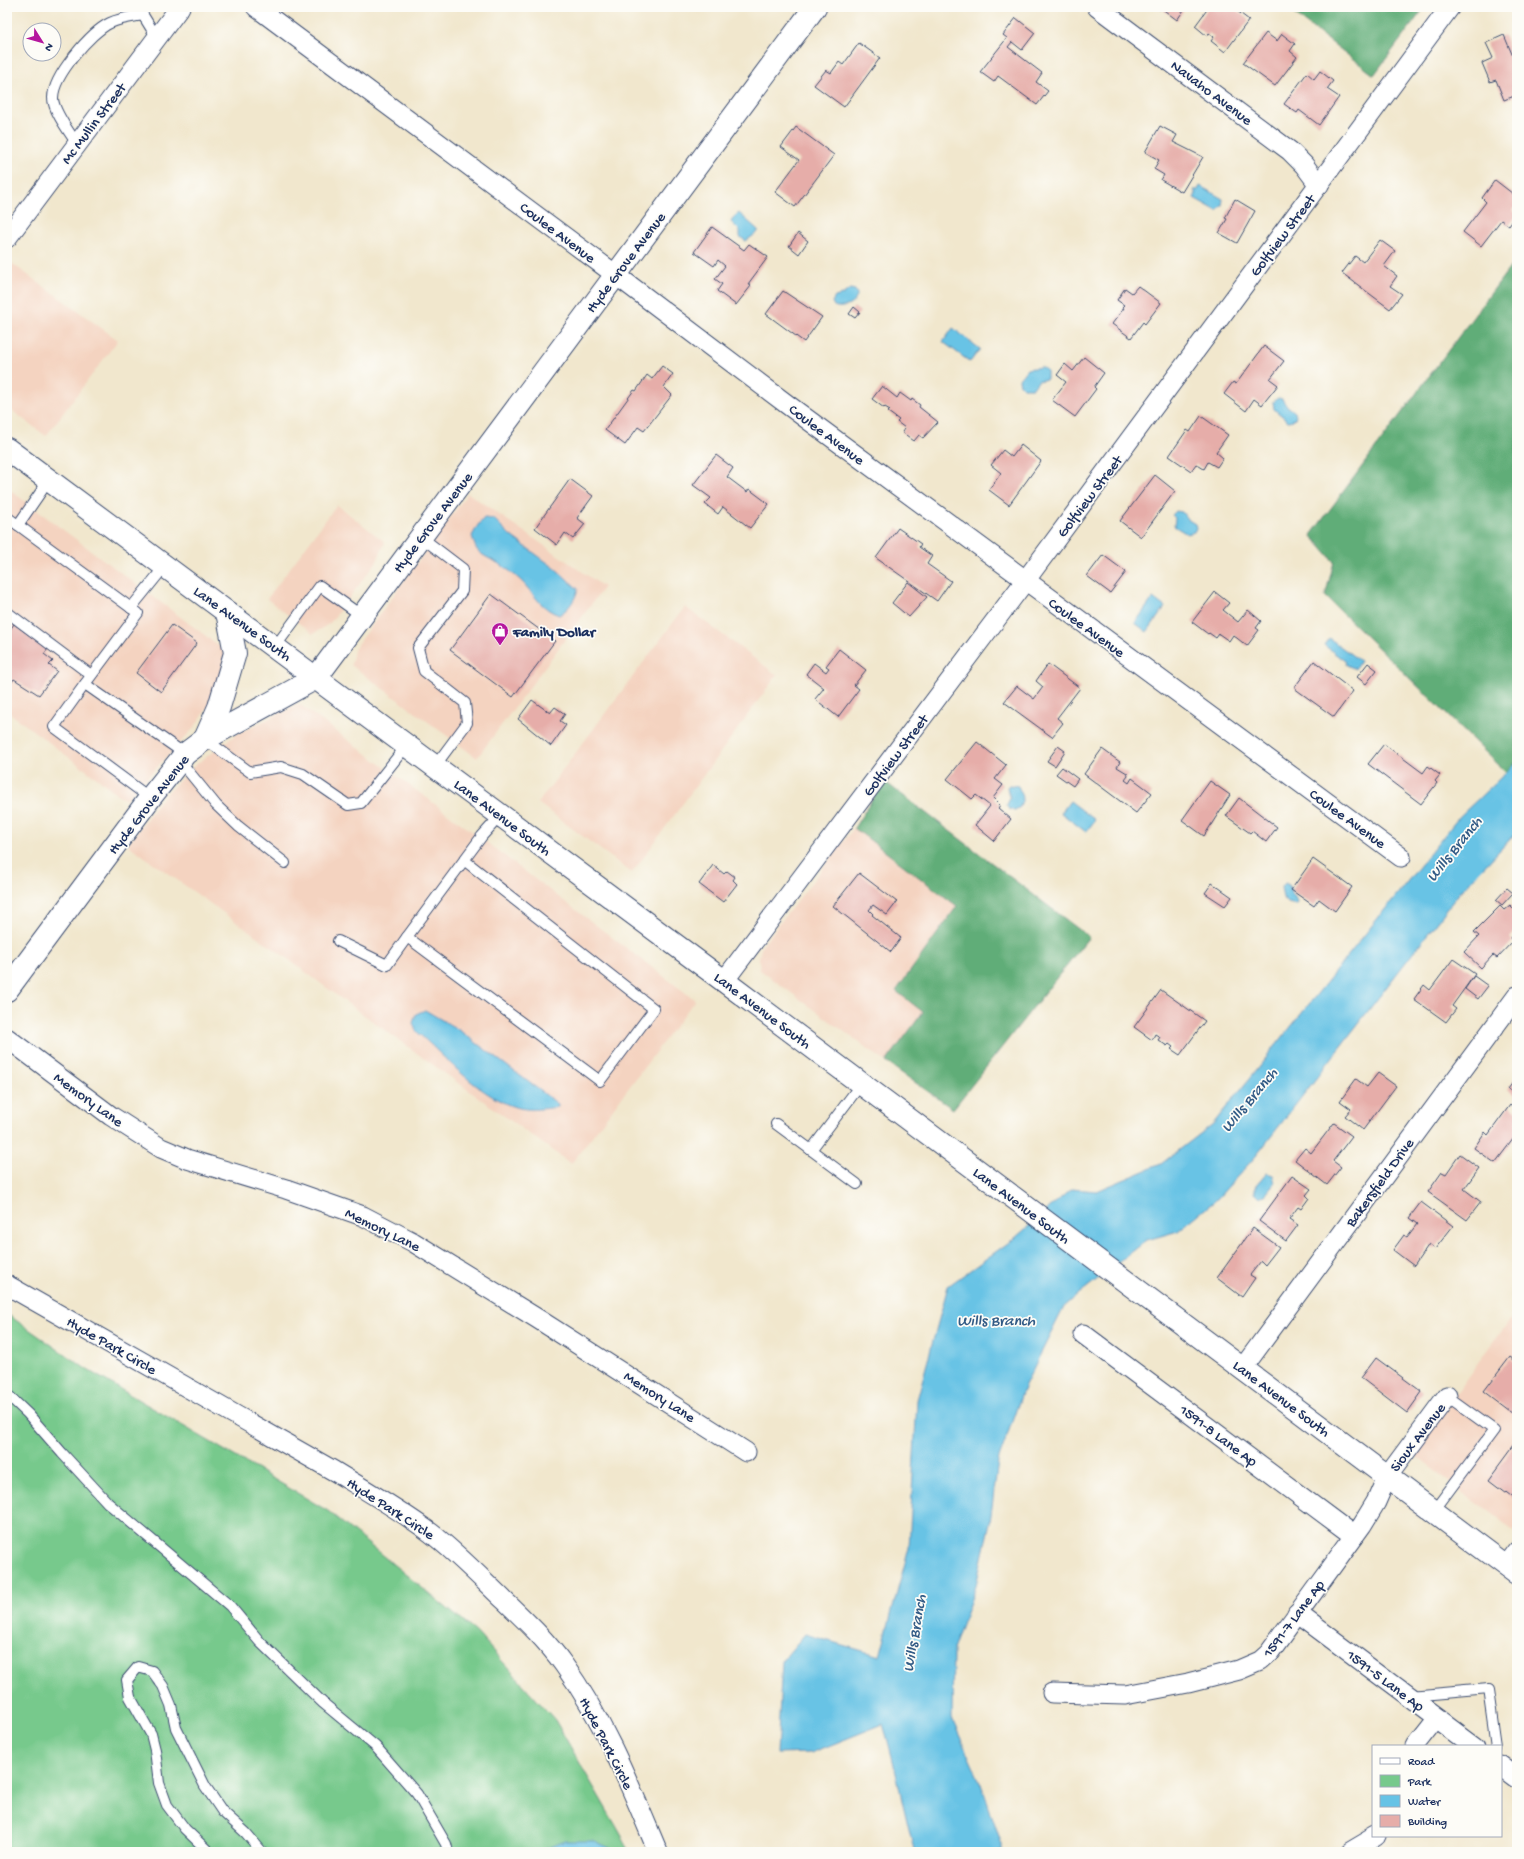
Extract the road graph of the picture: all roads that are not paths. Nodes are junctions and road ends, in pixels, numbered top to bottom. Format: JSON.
{"nodes":[{"id":1,"x":180,"y":7,"type":"edge"},
{"id":2,"x":256,"y":7,"type":"edge"},
{"id":3,"x":815,"y":7,"type":"edge"},
{"id":4,"x":1097,"y":7,"type":"edge"},
{"id":5,"x":1450,"y":7,"type":"edge"},
{"id":6,"x":140,"y":11,"type":"edge"},
{"id":7,"x":156,"y":38,"type":"junction"},
{"id":8,"x":78,"y":144,"type":"junction"},
{"id":9,"x":1319,"y":185,"type":"junction"},
{"id":10,"x":7,"y":238,"type":"edge"},
{"id":11,"x":616,"y":275,"type":"junction"},
{"id":12,"x":7,"y":448,"type":"edge"},
{"id":13,"x":49,"y":480,"type":"junction"},
{"id":14,"x":7,"y":517,"type":"edge"},
{"id":15,"x":18,"y":525,"type":"junction"},
{"id":16,"x":421,"y":537,"type":"junction"},
{"id":17,"x":165,"y":566,"type":"junction"},
{"id":18,"x":1025,"y":581,"type":"junction"},
{"id":19,"x":131,"y":608,"type":"junction"},
{"id":20,"x":7,"y":612,"type":"edge"},
{"id":21,"x":227,"y":612,"type":"junction"},
{"id":22,"x":362,"y":616,"type":"junction"},
{"id":23,"x":275,"y":647,"type":"junction"},
{"id":24,"x":316,"y":678,"type":"junction"},
{"id":25,"x":88,"y":679,"type":"junction"},
{"id":26,"x":205,"y":739,"type":"junction"},
{"id":27,"x":406,"y":745,"type":"junction"},
{"id":28,"x":183,"y":758,"type":"junction"},
{"id":29,"x":435,"y":766,"type":"junction"},
{"id":30,"x":150,"y":798,"type":"junction"},
{"id":31,"x":501,"y":815,"type":"junction"},
{"id":32,"x":1401,"y":857,"type":"dead end"},
{"id":33,"x":464,"y":860,"type":"junction"},
{"id":34,"x":285,"y":863,"type":"dead end"},
{"id":35,"x":407,"y":937,"type":"junction"},
{"id":36,"x":338,"y":941,"type":"dead end"},
{"id":37,"x":724,"y":982,"type":"junction"},
{"id":38,"x":7,"y":990,"type":"edge"},
{"id":39,"x":1517,"y":996,"type":"edge"},
{"id":40,"x":7,"y":1038,"type":"edge"},
{"id":41,"x":861,"y":1084,"type":"junction"},
{"id":42,"x":776,"y":1124,"type":"dead end"},
{"id":43,"x":811,"y":1150,"type":"junction"},
{"id":44,"x":856,"y":1184,"type":"dead end"},
{"id":45,"x":7,"y":1285,"type":"edge"},
{"id":46,"x":1083,"y":1334,"type":"dead end"},
{"id":47,"x":1242,"y":1369,"type":"junction"},
{"id":48,"x":7,"y":1394,"type":"edge"},
{"id":49,"x":1447,"y":1396,"type":"joint"},
{"id":50,"x":746,"y":1452,"type":"dead end"},
{"id":51,"x":1388,"y":1477,"type":"junction"},
{"id":52,"x":1433,"y":1512,"type":"junction"},
{"id":53,"x":1354,"y":1536,"type":"junction"},
{"id":54,"x":1517,"y":1543,"type":"edge"},
{"id":55,"x":1509,"y":1569,"type":"edge"},
{"id":56,"x":1297,"y":1613,"type":"junction"},
{"id":57,"x":1052,"y":1693,"type":"dead end"},
{"id":58,"x":1407,"y":1696,"type":"junction"},
{"id":59,"x":1437,"y":1718,"type":"junction"},
{"id":60,"x":1416,"y":1745,"type":"edge"},
{"id":61,"x":1474,"y":1745,"type":"edge"},
{"id":62,"x":1497,"y":1745,"type":"edge"},
{"id":63,"x":1502,"y":1766,"type":"edge"},
{"id":64,"x":1517,"y":1777,"type":"edge"},
{"id":65,"x":1375,"y":1837,"type":"edge"},
{"id":66,"x":209,"y":1852,"type":"edge"},
{"id":67,"x":262,"y":1852,"type":"edge"},
{"id":68,"x":448,"y":1852,"type":"edge"},
{"id":69,"x":658,"y":1852,"type":"edge"},
{"id":70,"x":1350,"y":1852,"type":"edge"}],
"edges":[{"from":1,"to":7,"type":"street","name":"Mc Mullin Street"},
{"from":2,"to":11,"type":"street","name":"Coulee Avenue"},
{"from":3,"to":11,"type":"main road","name":"Hyde Grove Avenue"},
{"from":4,"to":9,"type":"street","name":"Navaho Avenue"},
{"from":5,"to":9,"type":"street","name":"Golfview Street"},
{"from":6,"to":7,"type":"lane"},
{"from":6,"to":8,"type":"lane"},
{"from":7,"to":8,"type":"street","name":"Mc Mullin Street"},
{"from":8,"to":10,"type":"street","name":"Mc Mullin Street"},
{"from":9,"to":18,"type":"street","name":"Golfview Street"},
{"from":11,"to":16,"type":"main road","name":"Hyde Grove Avenue"},
{"from":11,"to":18,"type":"street","name":"Coulee Avenue"},
{"from":12,"to":13,"type":"main road","name":"Lane Avenue South"},
{"from":13,"to":15,"type":"lane"},
{"from":13,"to":17,"type":"main road","name":"Lane Avenue South"},
{"from":14,"to":15,"type":"lane"},
{"from":15,"to":19,"type":"lane"},
{"from":16,"to":22,"type":"main road","name":"Hyde Grove Avenue"},
{"from":16,"to":29,"type":"lane"},
{"from":17,"to":19,"type":"lane"},
{"from":17,"to":21,"type":"main road","name":"Lane Avenue South"},
{"from":18,"to":32,"type":"street","name":"Coulee Avenue"},
{"from":18,"to":37,"type":"street","name":"Golfview Street"},
{"from":19,"to":25,"type":"lane"},
{"from":20,"to":25,"type":"lane"},
{"from":21,"to":23,"type":"main road","name":"Lane Avenue South"},
{"from":21,"to":26,"type":"main road"},
{"from":22,"to":23,"type":"lane"},
{"from":22,"to":24,"type":"main road","name":"Hyde Grove Avenue"},
{"from":23,"to":24,"type":"main road","name":"Lane Avenue South"},
{"from":24,"to":26,"type":"main road","name":"Hyde Grove Avenue"},
{"from":24,"to":27,"type":"main road","name":"Lane Avenue South"},
{"from":25,"to":28,"type":"lane"},
{"from":25,"to":30,"type":"lane"},
{"from":26,"to":27,"type":"lane"},
{"from":26,"to":28,"type":"main road","name":"Hyde Grove Avenue"},
{"from":27,"to":29,"type":"main road","name":"Lane Avenue South"},
{"from":28,"to":30,"type":"main road","name":"Hyde Grove Avenue"},
{"from":28,"to":34,"type":"lane"},
{"from":29,"to":31,"type":"main road","name":"Lane Avenue South"},
{"from":30,"to":38,"type":"main road","name":"Hyde Grove Avenue"},
{"from":31,"to":33,"type":"lane"},
{"from":31,"to":37,"type":"main road","name":"Lane Avenue South"},
{"from":33,"to":35,"type":"lane"},
{"from":33,"to":35,"type":"lane"},
{"from":35,"to":36,"type":"lane"},
{"from":37,"to":41,"type":"main road","name":"Lane Avenue South"},
{"from":39,"to":47,"type":"street","name":"Bakersfield Drive"},
{"from":40,"to":50,"type":"street","name":"Memory Lane"},
{"from":41,"to":43,"type":"lane"},
{"from":41,"to":47,"type":"main road","name":"Lane Avenue South"},
{"from":42,"to":43,"type":"lane"},
{"from":43,"to":44,"type":"lane"},
{"from":45,"to":69,"type":"street","name":"Hyde Park Circle"},
{"from":46,"to":53,"type":"street","name":"1591-8 Lane Ap"},
{"from":47,"to":51,"type":"main road","name":"Lane Avenue South"},
{"from":48,"to":68,"type":"lane"},
{"from":49,"to":51,"type":"street","name":"Sioux Avenue"},
{"from":49,"to":52,"type":"lane"},
{"from":51,"to":52,"type":"main road","name":"Lane Avenue South"},
{"from":51,"to":53,"type":"street","name":"1591-7 Lane Ap"},
{"from":52,"to":55,"type":"main road","name":"Lane Avenue South"},
{"from":53,"to":56,"type":"street","name":"1591-7 Lane Ap"},
{"from":54,"to":55,"type":"lane"},
{"from":56,"to":57,"type":"street","name":"1591-7 Lane Ap"},
{"from":56,"to":58,"type":"street","name":"1591-5 Lane Ap"},
{"from":58,"to":59,"type":"street","name":"1591-5 Lane Ap"},
{"from":58,"to":62,"type":"lane"},
{"from":59,"to":60,"type":"street"},
{"from":59,"to":61,"type":"street","name":"1591-5 Lane Ap"},
{"from":63,"to":64,"type":"street"},
{"from":65,"to":70,"type":"street"},
{"from":66,"to":67,"type":"lane"}]}
